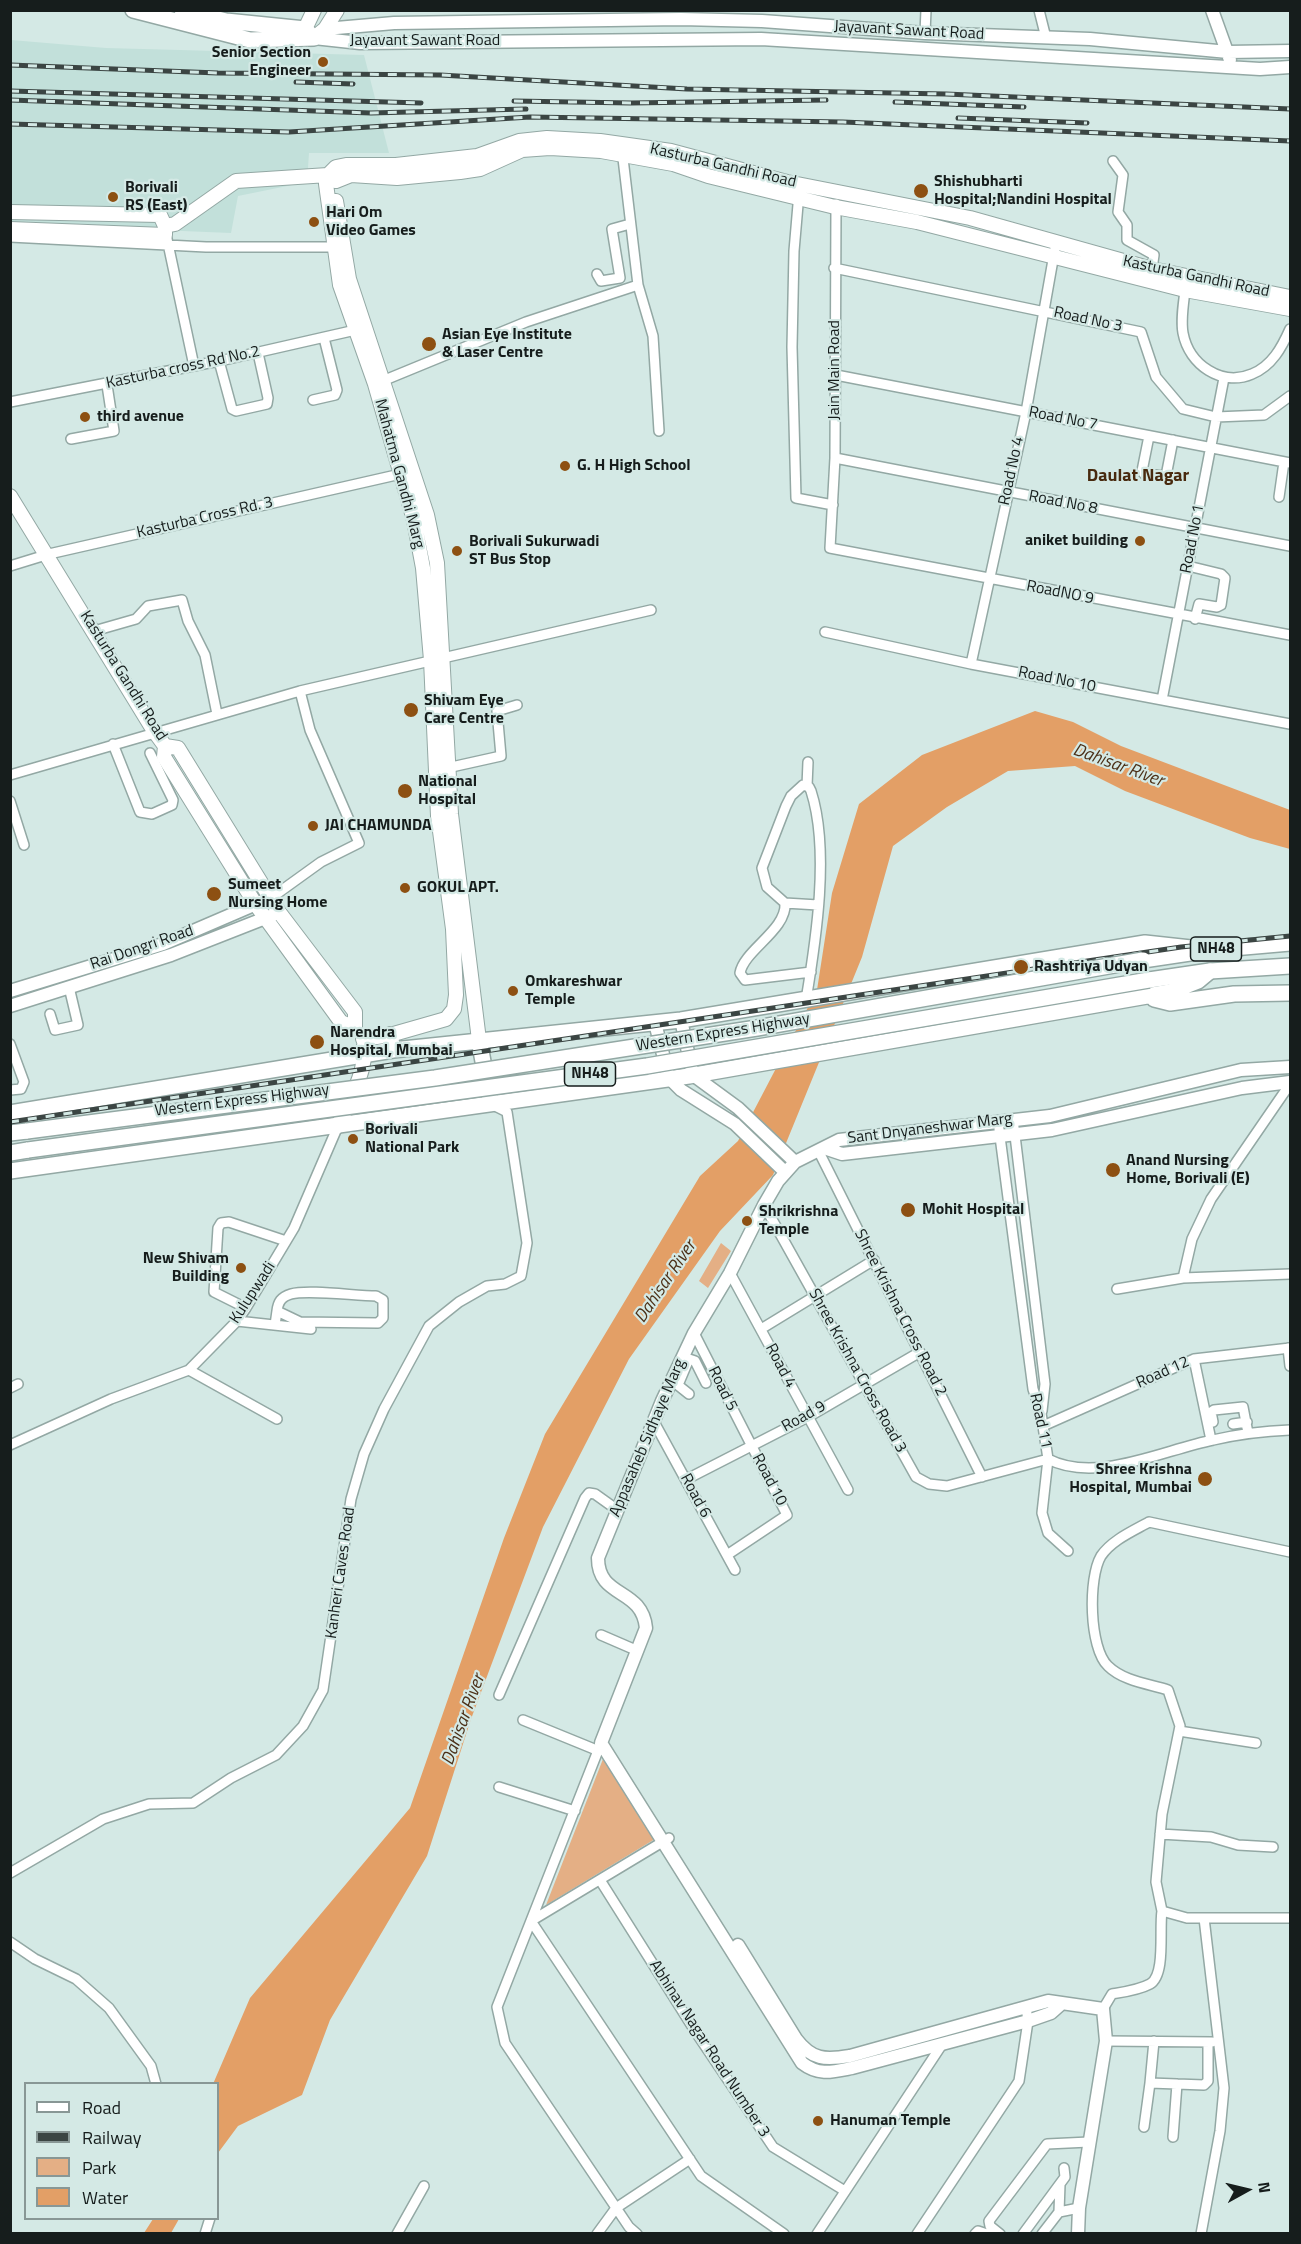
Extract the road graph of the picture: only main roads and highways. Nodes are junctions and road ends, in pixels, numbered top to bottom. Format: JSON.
{"nodes":[{"id":1,"x":133,"y":10,"type":"edge"},
{"id":2,"x":182,"y":10,"type":"edge"},
{"id":3,"x":314,"y":10,"type":"edge"},
{"id":4,"x":337,"y":10,"type":"edge"},
{"id":5,"x":207,"y":19,"type":"edge"},
{"id":6,"x":225,"y":22,"type":"edge"},
{"id":7,"x":315,"y":32,"type":"junction"},
{"id":8,"x":332,"y":178,"type":"junction"},
{"id":9,"x":800,"y":190,"type":"junction"},
{"id":10,"x":10,"y":212,"type":"edge"},
{"id":11,"x":959,"y":216,"type":"junction"},
{"id":12,"x":10,"y":230,"type":"edge"},
{"id":13,"x":954,"y":232,"type":"junction"},
{"id":14,"x":166,"y":235,"type":"junction"},
{"id":15,"x":1055,"y":250,"type":"junction"},
{"id":16,"x":1186,"y":284,"type":"junction"},
{"id":17,"x":1290,"y":297,"type":"edge"},
{"id":18,"x":1290,"y":309,"type":"edge"},
{"id":19,"x":10,"y":496,"type":"edge"},
{"id":20,"x":437,"y":658,"type":"junction"},
{"id":21,"x":165,"y":746,"type":"junction"},
{"id":22,"x":1290,"y":943,"type":"edge"},
{"id":23,"x":1210,"y":950,"type":"junction"},
{"id":24,"x":1290,"y":966,"type":"edge"},
{"id":25,"x":1210,"y":971,"type":"junction"},
{"id":26,"x":1290,"y":993,"type":"edge"},
{"id":27,"x":1145,"y":996,"type":"junction"},
{"id":28,"x":804,"y":1000,"type":"junction"},
{"id":29,"x":359,"y":1033,"type":"junction"},
{"id":30,"x":479,"y":1040,"type":"junction"},
{"id":31,"x":381,"y":1048,"type":"junction"},
{"id":32,"x":755,"y":1064,"type":"junction"},
{"id":33,"x":491,"y":1104,"type":"junction"},
{"id":34,"x":10,"y":1113,"type":"edge"},
{"id":35,"x":338,"y":1126,"type":"junction"},
{"id":36,"x":10,"y":1133,"type":"edge"},
{"id":37,"x":10,"y":1153,"type":"edge"},
{"id":38,"x":10,"y":1171,"type":"edge"}],
"edges":[{"from":1,"to":5,"type":"main road"},
{"from":2,"to":5,"type":"main road"},
{"from":3,"to":7,"type":"main road"},
{"from":4,"to":7,"type":"main road"},
{"from":5,"to":6,"type":"main road"},
{"from":6,"to":7,"type":"main road"},
{"from":8,"to":9,"type":"main road","name":"Kasturba Gandhi Road"},
{"from":8,"to":14,"type":"main road","name":"Kasturba Gandhi Road"},
{"from":8,"to":20,"type":"main road"},
{"from":9,"to":11,"type":"main road","name":"Kasturba Gandhi Road"},
{"from":9,"to":13,"type":"main road","name":"Kasturba Gandhi Road"},
{"from":10,"to":14,"type":"main road"},
{"from":11,"to":13,"type":"main road"},
{"from":11,"to":15,"type":"main road","name":"Kasturba Gandhi Road"},
{"from":12,"to":14,"type":"main road","name":"Kasturba Gandhi Road"},
{"from":13,"to":15,"type":"main road","name":"Kasturba Gandhi Road"},
{"from":15,"to":16,"type":"main road","name":"Kasturba Gandhi Road"},
{"from":15,"to":16,"type":"main road","name":"Kasturba Gandhi Road"},
{"from":16,"to":17,"type":"main road","name":"Kasturba Gandhi Road"},
{"from":16,"to":18,"type":"main road","name":"Kasturba Gandhi Road"},
{"from":19,"to":21,"type":"main road","name":"Kasturba Gandhi Road"},
{"from":20,"to":30,"type":"main road"},
{"from":20,"to":31,"type":"main road"},
{"from":21,"to":29,"type":"main road"},
{"from":21,"to":29,"type":"main road","name":"Kasturba Gandhi Road"},
{"from":22,"to":23,"type":"main road","name":"Western Express Highway","number":"NH48"},
{"from":23,"to":28,"type":"main road"},
{"from":23,"to":36,"type":"main road","name":"Western Express Highway","number":"NH48","bridge":true},
{"from":24,"to":25,"type":"main road","name":"Western Express Highway","number":"NH48"},
{"from":25,"to":27,"type":"main road"},
{"from":25,"to":37,"type":"main road","name":"Western Express Highway","number":"NH48","bridge":true},
{"from":26,"to":27,"type":"main road"},
{"from":27,"to":32,"type":"main road"},
{"from":28,"to":30,"type":"main road"},
{"from":28,"to":32,"type":"main road"},
{"from":29,"to":31,"type":"main road","name":"Kulupwadi"},
{"from":29,"to":31,"type":"main road"},
{"from":30,"to":31,"type":"main road"},
{"from":30,"to":33,"type":"main road"},
{"from":31,"to":34,"type":"main road"},
{"from":31,"to":35,"type":"main road","name":"Kulupwadi"},
{"from":32,"to":33,"type":"main road"},
{"from":33,"to":35,"type":"main road"},
{"from":35,"to":38,"type":"main road"}]}
